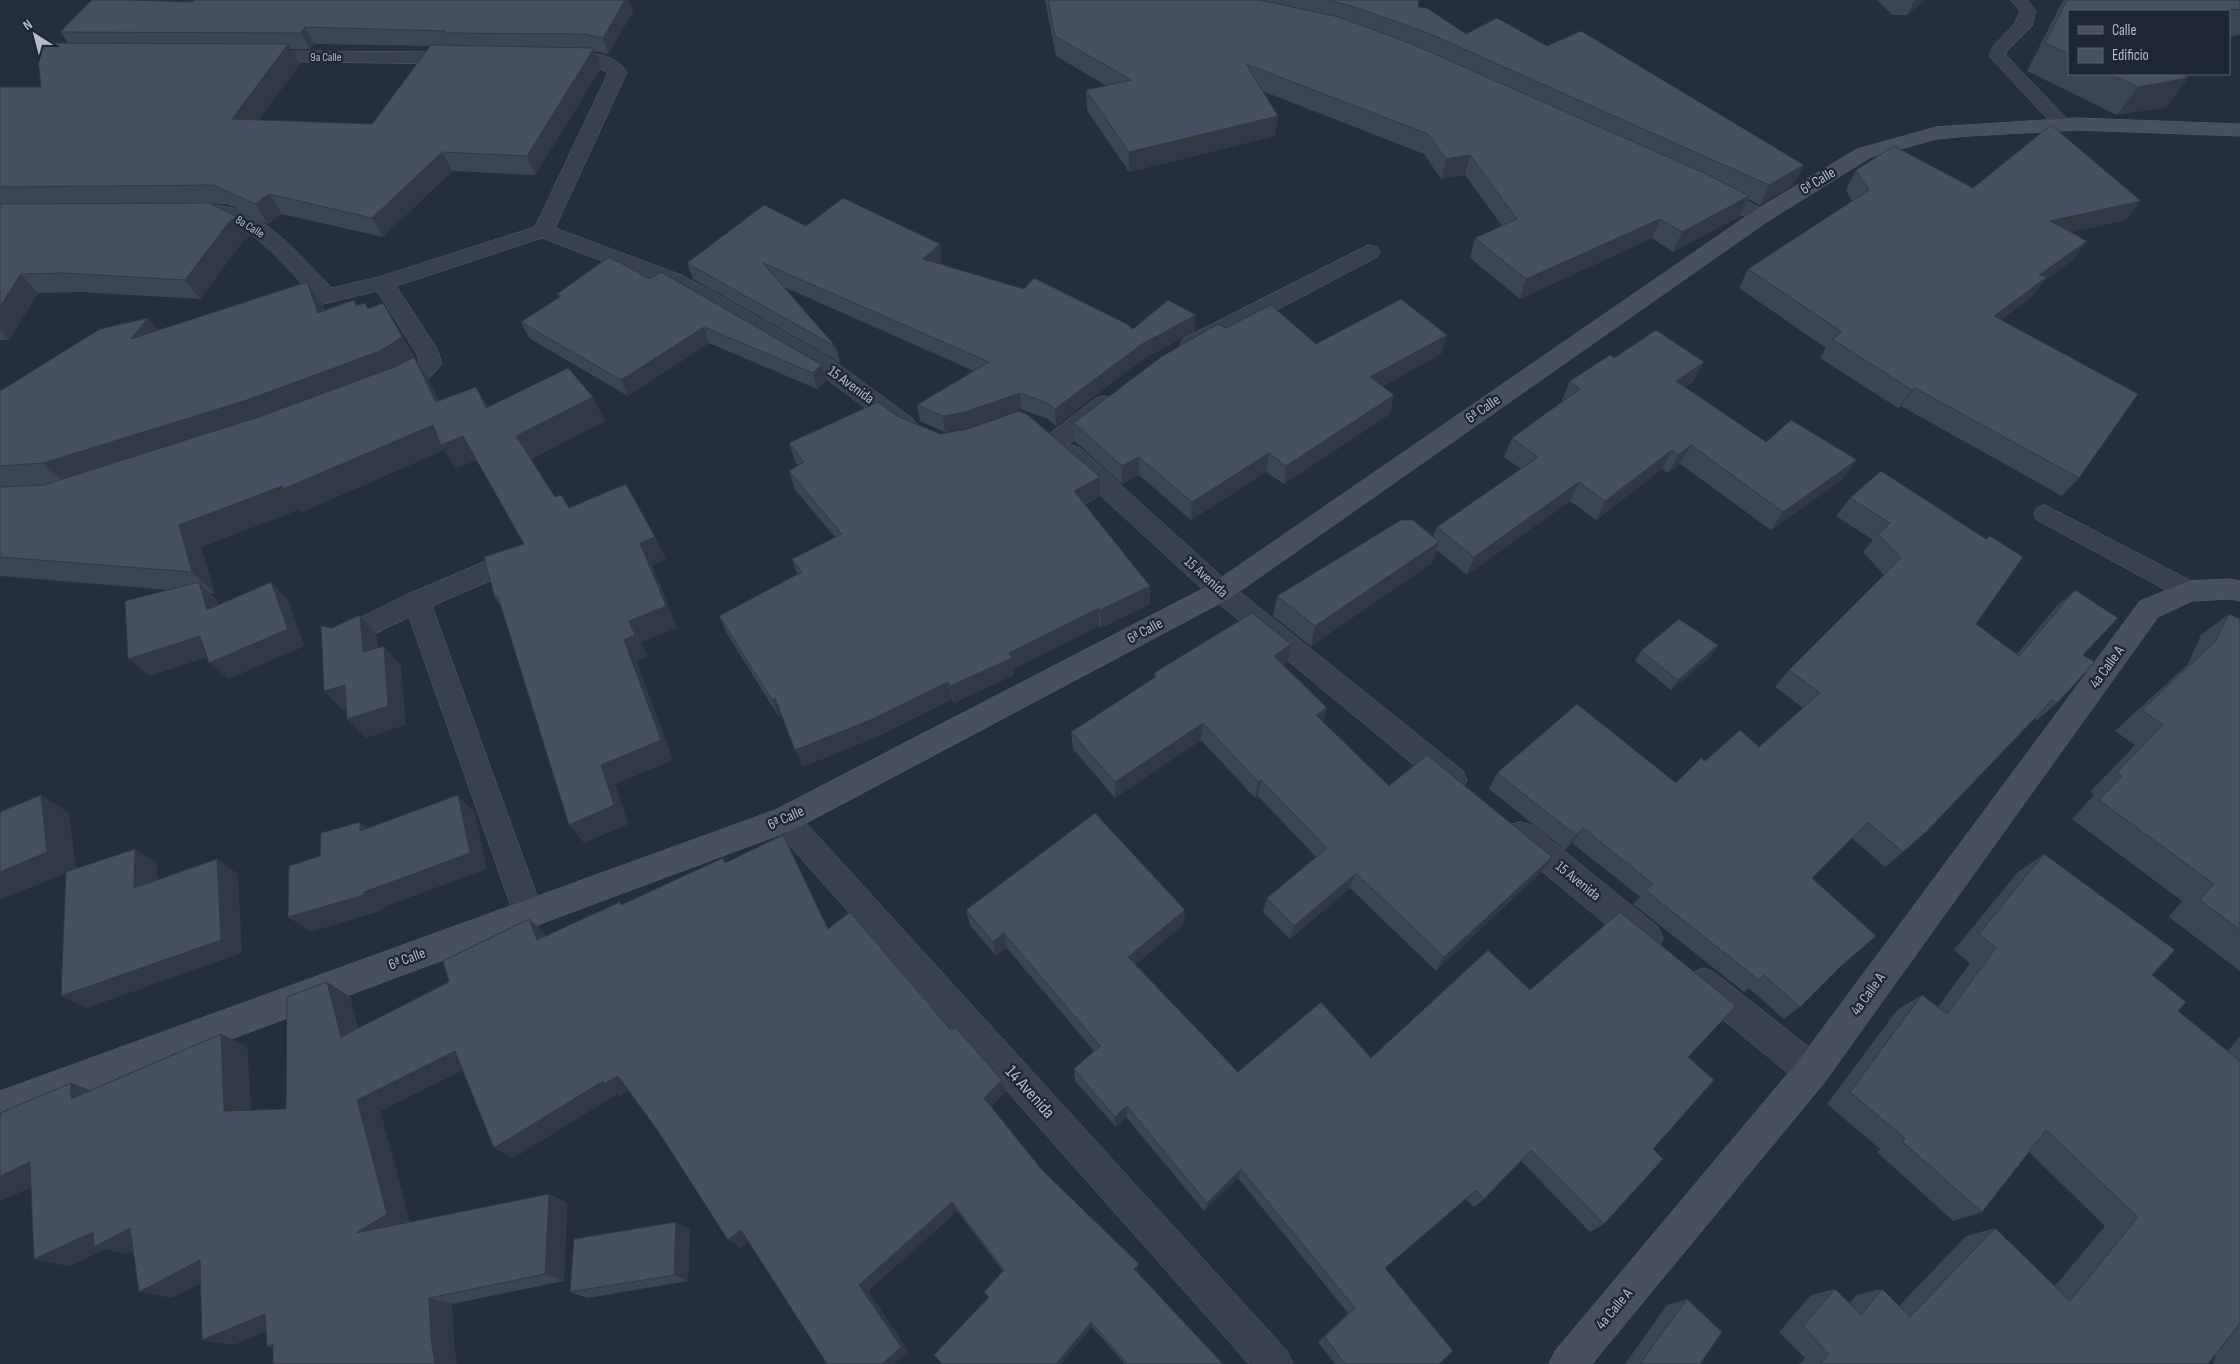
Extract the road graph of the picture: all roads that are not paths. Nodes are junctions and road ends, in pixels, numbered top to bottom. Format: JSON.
{"nodes":[{"id":1,"x":2019,"y":0,"type":"edge"},
{"id":2,"x":238,"y":57,"type":"edge"},
{"id":3,"x":474,"y":58,"type":"edge"},
{"id":4,"x":542,"y":58,"type":"edge"},
{"id":5,"x":2062,"y":124,"type":"junction"},
{"id":6,"x":2240,"y":130,"type":"edge"},
{"id":7,"x":1694,"y":184,"type":"edge"},
{"id":8,"x":178,"y":213,"type":"edge"},
{"id":9,"x":1760,"y":216,"type":"junction"},
{"id":10,"x":543,"y":231,"type":"junction"},
{"id":11,"x":1369,"y":252,"type":"dead end"},
{"id":12,"x":383,"y":283,"type":"junction"},
{"id":13,"x":328,"y":297,"type":"junction"},
{"id":14,"x":260,"y":312,"type":"edge"},
{"id":15,"x":1176,"y":353,"type":"edge"},
{"id":16,"x":1119,"y":392,"type":"edge"},
{"id":17,"x":369,"y":396,"type":"edge"},
{"id":18,"x":926,"y":436,"type":"edge"},
{"id":19,"x":2046,"y":514,"type":"dead end"},
{"id":20,"x":501,"y":565,"type":"edge"},
{"id":21,"x":1221,"y":591,"type":"junction"},
{"id":22,"x":2189,"y":591,"type":"junction"},
{"id":23,"x":2240,"y":591,"type":"edge"},
{"id":24,"x":416,"y":601,"type":"junction"},
{"id":25,"x":350,"y":636,"type":"edge"},
{"id":26,"x":1474,"y":797,"type":"edge"},
{"id":27,"x":1497,"y":816,"type":"edge"},
{"id":28,"x":785,"y":820,"type":"junction"},
{"id":29,"x":528,"y":915,"type":"junction"},
{"id":30,"x":1812,"y":1071,"type":"junction"},
{"id":31,"x":0,"y":1108,"type":"edge"},
{"id":32,"x":1274,"y":1364,"type":"edge"},
{"id":33,"x":1568,"y":1364,"type":"edge"}],
"edges":[{"from":1,"to":5,"type":"lane"},
{"from":2,"to":3,"type":"street","name":"9a Calle"},
{"from":4,"to":10,"type":"street"},
{"from":5,"to":6,"type":"main road","name":"6ª Calle"},
{"from":5,"to":9,"type":"main road","name":"6ª Calle"},
{"from":7,"to":9,"type":"street"},
{"from":8,"to":13,"type":"street","name":"8a Calle"},
{"from":9,"to":21,"type":"main road","name":"6ª Calle"},
{"from":10,"to":12,"type":"street"},
{"from":10,"to":18,"type":"street","name":"15 Avenida"},
{"from":11,"to":15,"type":"street"},
{"from":12,"to":13,"type":"street"},
{"from":12,"to":17,"type":"street"},
{"from":13,"to":14,"type":"street"},
{"from":16,"to":21,"type":"street","name":"15 Avenida"},
{"from":19,"to":22,"type":"lane"},
{"from":20,"to":24,"type":"street"},
{"from":21,"to":26,"type":"street","name":"15 Avenida"},
{"from":21,"to":28,"type":"main road","name":"6ª Calle"},
{"from":22,"to":23,"type":"main road"},
{"from":22,"to":30,"type":"main road","name":"4a Calle A"},
{"from":24,"to":25,"type":"street"},
{"from":24,"to":29,"type":"street"},
{"from":27,"to":30,"type":"street","name":"15 Avenida"},
{"from":28,"to":29,"type":"main road","name":"6ª Calle"},
{"from":28,"to":32,"type":"street","name":"14 Avenida"},
{"from":29,"to":31,"type":"main road","name":"6ª Calle"},
{"from":30,"to":33,"type":"main road","name":"4a Calle A"}]}
